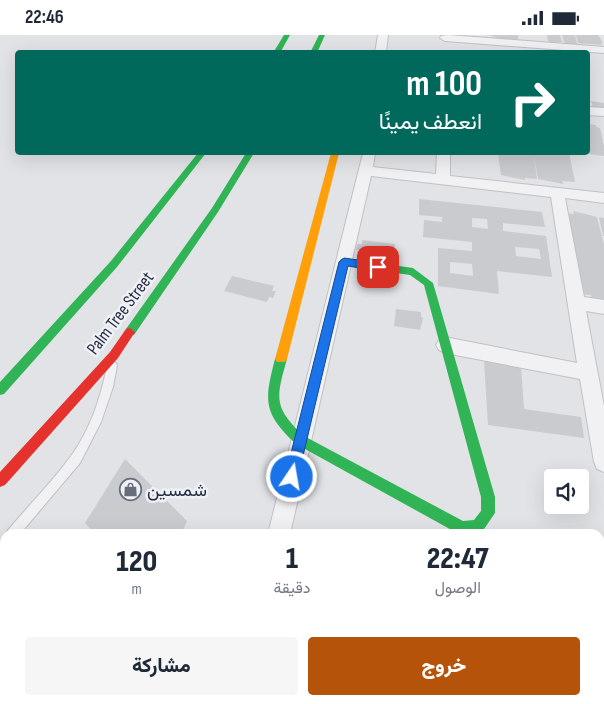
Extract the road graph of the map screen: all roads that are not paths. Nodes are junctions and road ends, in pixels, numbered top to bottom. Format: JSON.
{"nodes":[{"id":1,"x":287,"y":35,"type":"edge"},
{"id":2,"x":322,"y":35,"type":"edge"},
{"id":3,"x":383,"y":35,"type":"edge"},
{"id":4,"x":445,"y":36,"type":"edge"},
{"id":5,"x":278,"y":50,"type":"edge"},
{"id":6,"x":314,"y":50,"type":"edge"},
{"id":7,"x":380,"y":50,"type":"edge"},
{"id":8,"x":445,"y":50,"type":"edge"},
{"id":9,"x":604,"y":50,"type":"edge"},
{"id":10,"x":590,"y":111,"type":"edge"},
{"id":11,"x":604,"y":112,"type":"edge"},
{"id":12,"x":200,"y":155,"type":"edge"},
{"id":13,"x":249,"y":155,"type":"edge"},
{"id":14,"x":334,"y":155,"type":"edge"},
{"id":15,"x":369,"y":155,"type":"edge"},
{"id":16,"x":444,"y":155,"type":"edge"},
{"id":17,"x":366,"y":171,"type":"junction"},
{"id":18,"x":443,"y":179,"type":"junction"},
{"id":19,"x":557,"y":193,"type":"junction"},
{"id":20,"x":604,"y":198,"type":"edge"},
{"id":21,"x":344,"y":262,"type":"junction"},
{"id":22,"x":576,"y":303,"type":"junction"},
{"id":23,"x":604,"y":307,"type":"edge"},
{"id":24,"x":445,"y":345,"type":"junction"},
{"id":25,"x":114,"y":355,"type":"junction"},
{"id":26,"x":590,"y":373,"type":"junction"},
{"id":27,"x":0,"y":390,"type":"edge"},
{"id":28,"x":300,"y":440,"type":"junction"},
{"id":29,"x":604,"y":462,"type":"edge"},
{"id":30,"x":0,"y":481,"type":"edge"},
{"id":31,"x":19,"y":529,"type":"edge"},
{"id":32,"x":281,"y":529,"type":"edge"}],
"edges":[{"from":1,"to":5,"type":"main road"},
{"from":2,"to":6,"type":"main road"},
{"from":3,"to":7,"type":"street"},
{"from":4,"to":8,"type":"street"},
{"from":4,"to":9,"type":"street"},
{"from":10,"to":11,"type":"street"},
{"from":12,"to":27,"type":"main road","name":"Palm Tree Street"},
{"from":13,"to":25,"type":"main road","name":"Palm Tree Street"},
{"from":14,"to":28,"type":"main road"},
{"from":15,"to":17,"type":"street"},
{"from":16,"to":18,"type":"street"},
{"from":17,"to":18,"type":"street"},
{"from":17,"to":21,"type":"street"},
{"from":18,"to":19,"type":"street"},
{"from":19,"to":20,"type":"street"},
{"from":19,"to":22,"type":"street"},
{"from":21,"to":24,"type":"main road"},
{"from":21,"to":28,"type":"street"},
{"from":22,"to":23,"type":"street"},
{"from":22,"to":26,"type":"street"},
{"from":24,"to":26,"type":"street"},
{"from":24,"to":28,"type":"main road"},
{"from":25,"to":30,"type":"main road","name":"Palm Tree Street"},
{"from":25,"to":31,"type":"lane"},
{"from":26,"to":29,"type":"street"},
{"from":28,"to":32,"type":"street"}]}
